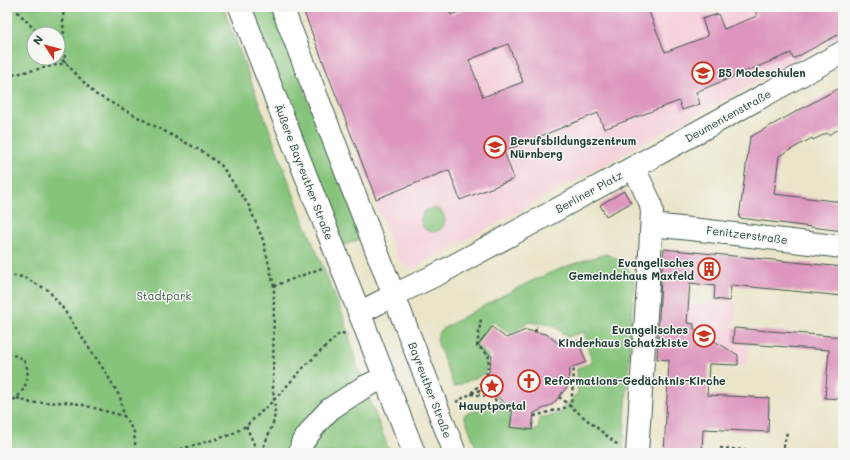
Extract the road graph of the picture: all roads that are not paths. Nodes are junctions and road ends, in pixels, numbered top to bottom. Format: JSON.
{"nodes":[{"id":1,"x":240,"y":7,"type":"edge"},
{"id":2,"x":282,"y":7,"type":"edge"},
{"id":3,"x":843,"y":52,"type":"edge"},
{"id":4,"x":634,"y":168,"type":"junction"},
{"id":5,"x":652,"y":225,"type":"junction"},
{"id":6,"x":843,"y":247,"type":"edge"},
{"id":7,"x":394,"y":295,"type":"junction"},
{"id":8,"x":359,"y":313,"type":"junction"},
{"id":9,"x":384,"y":378,"type":"junction"},
{"id":10,"x":630,"y":451,"type":"edge"},
{"id":11,"x":300,"y":453,"type":"edge"},
{"id":12,"x":414,"y":453,"type":"edge"},
{"id":13,"x":455,"y":453,"type":"edge"}],
"edges":[{"from":1,"to":8,"type":"main road","name":"Äußere Bayreuther Straße"},
{"from":2,"to":7,"type":"main road"},
{"from":3,"to":4,"type":"main road","name":"Deumentenstraße"},
{"from":4,"to":5,"type":"main road","name":"Berliner Platz"},
{"from":4,"to":7,"type":"main road","name":"Berliner Platz"},
{"from":5,"to":6,"type":"main road","name":"Fenitzerstraße"},
{"from":5,"to":10,"type":"main road","name":"Berliner Platz"},
{"from":7,"to":8,"type":"main road","name":"Berliner Platz"},
{"from":7,"to":13,"type":"main road","name":"Bayreuther Straße"},
{"from":8,"to":9,"type":"main road","name":"Äußere Bayreuther Straße"},
{"from":9,"to":11,"type":"main road"},
{"from":9,"to":12,"type":"main road"}]}
